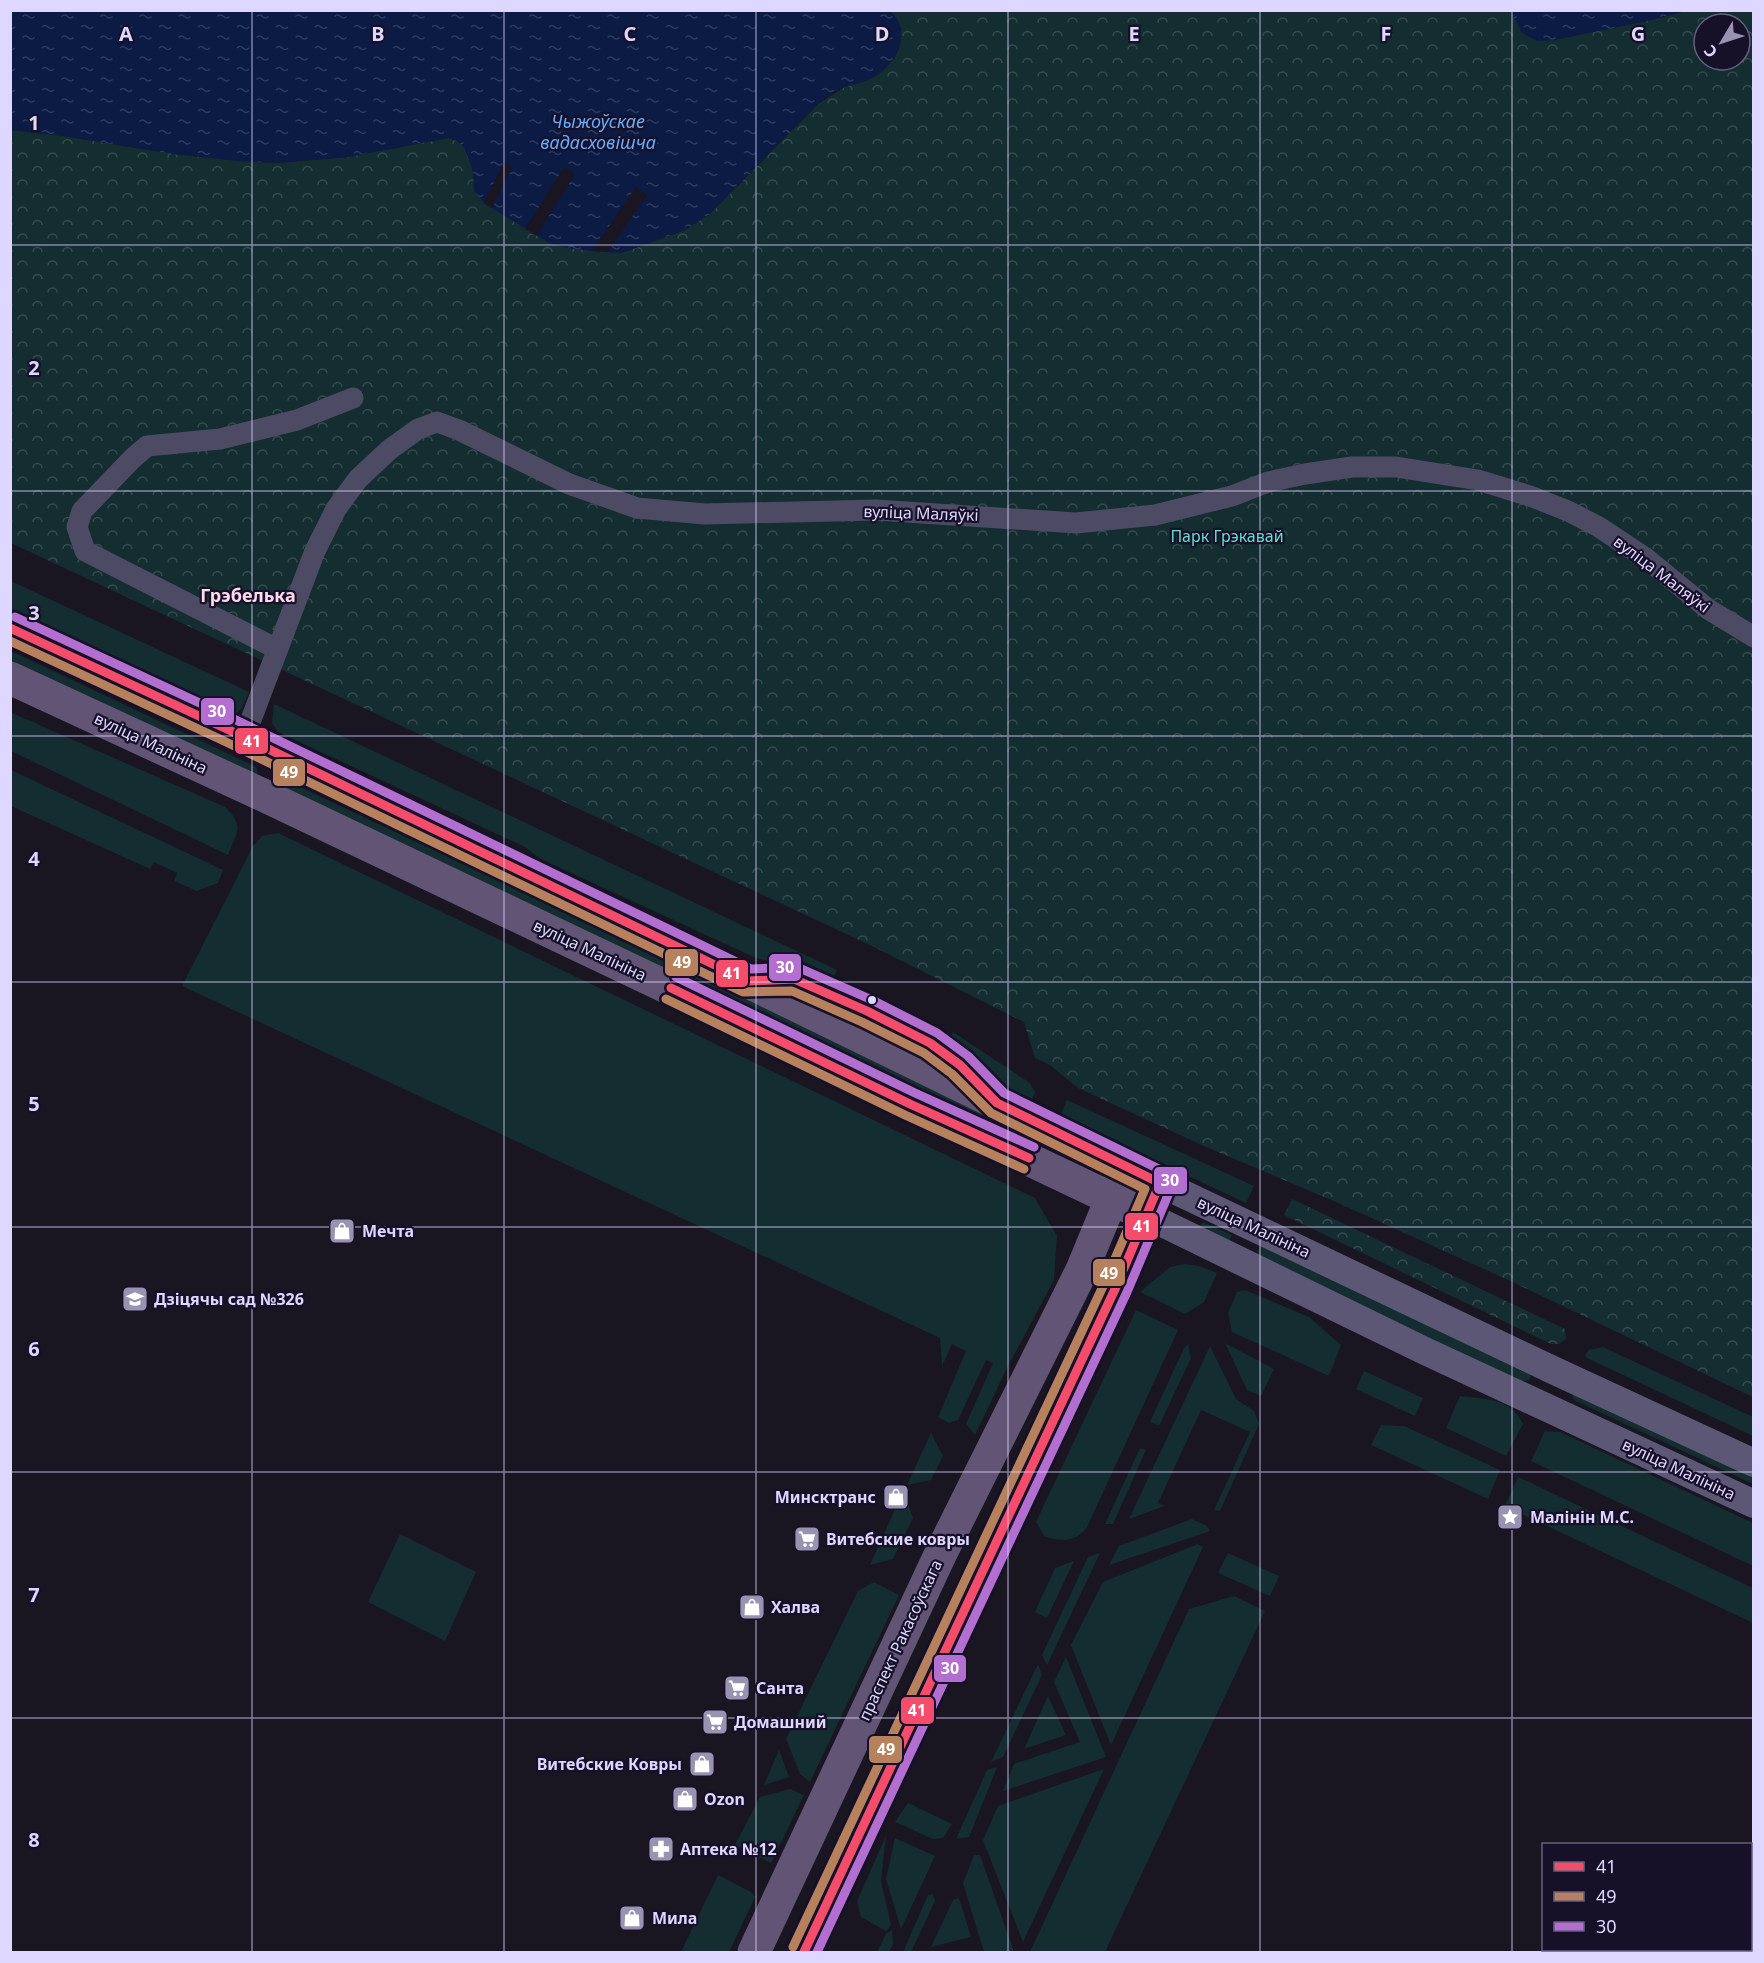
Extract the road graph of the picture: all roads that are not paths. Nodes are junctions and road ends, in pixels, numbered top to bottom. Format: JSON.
{"nodes":[{"id":1,"x":353,"y":398,"type":"dead end"},
{"id":2,"x":10,"y":628,"type":"edge"},
{"id":3,"x":1754,"y":636,"type":"edge"},
{"id":4,"x":277,"y":649,"type":"junction"},
{"id":5,"x":10,"y":678,"type":"edge"},
{"id":6,"x":244,"y":738,"type":"junction"},
{"id":7,"x":281,"y":757,"type":"junction"},
{"id":8,"x":263,"y":795,"type":"junction"},
{"id":9,"x":1125,"y":1166,"type":"junction"},
{"id":10,"x":1160,"y":1183,"type":"junction"},
{"id":11,"x":1112,"y":1198,"type":"junction"},
{"id":12,"x":1146,"y":1215,"type":"junction"},
{"id":13,"x":1754,"y":1463,"type":"edge"},
{"id":14,"x":1754,"y":1504,"type":"edge"},
{"id":15,"x":754,"y":1953,"type":"edge"},
{"id":16,"x":804,"y":1953,"type":"edge"}],
"edges":[{"from":1,"to":4,"type":"street"},
{"from":2,"to":6,"type":"main road","name":"вуліца Малініна"},
{"from":3,"to":4,"type":"street","name":"вуліца Маляўкі"},
{"from":4,"to":6,"type":"street","name":"вуліца Маляўкі"},
{"from":5,"to":8,"type":"main road","name":"вуліца Малініна"},
{"from":6,"to":7,"type":"main road","name":"вуліца Малініна"},
{"from":7,"to":8,"type":"main road"},
{"from":7,"to":9,"type":"main road","name":"вуліца Малініна"},
{"from":8,"to":11,"type":"main road","name":"вуліца Малініна"},
{"from":9,"to":10,"type":"main road","name":"вуліца Малініна"},
{"from":9,"to":11,"type":"main road","name":"праспект Ракасоўскага"},
{"from":10,"to":12,"type":"main road"},
{"from":10,"to":13,"type":"main road","name":"вуліца Малініна"},
{"from":11,"to":12,"type":"main road","name":"вуліца Малініна"},
{"from":11,"to":15,"type":"main road","name":"праспект Ракасоўскага"},
{"from":12,"to":14,"type":"main road","name":"вуліца Малініна"},
{"from":12,"to":16,"type":"main road"}]}
